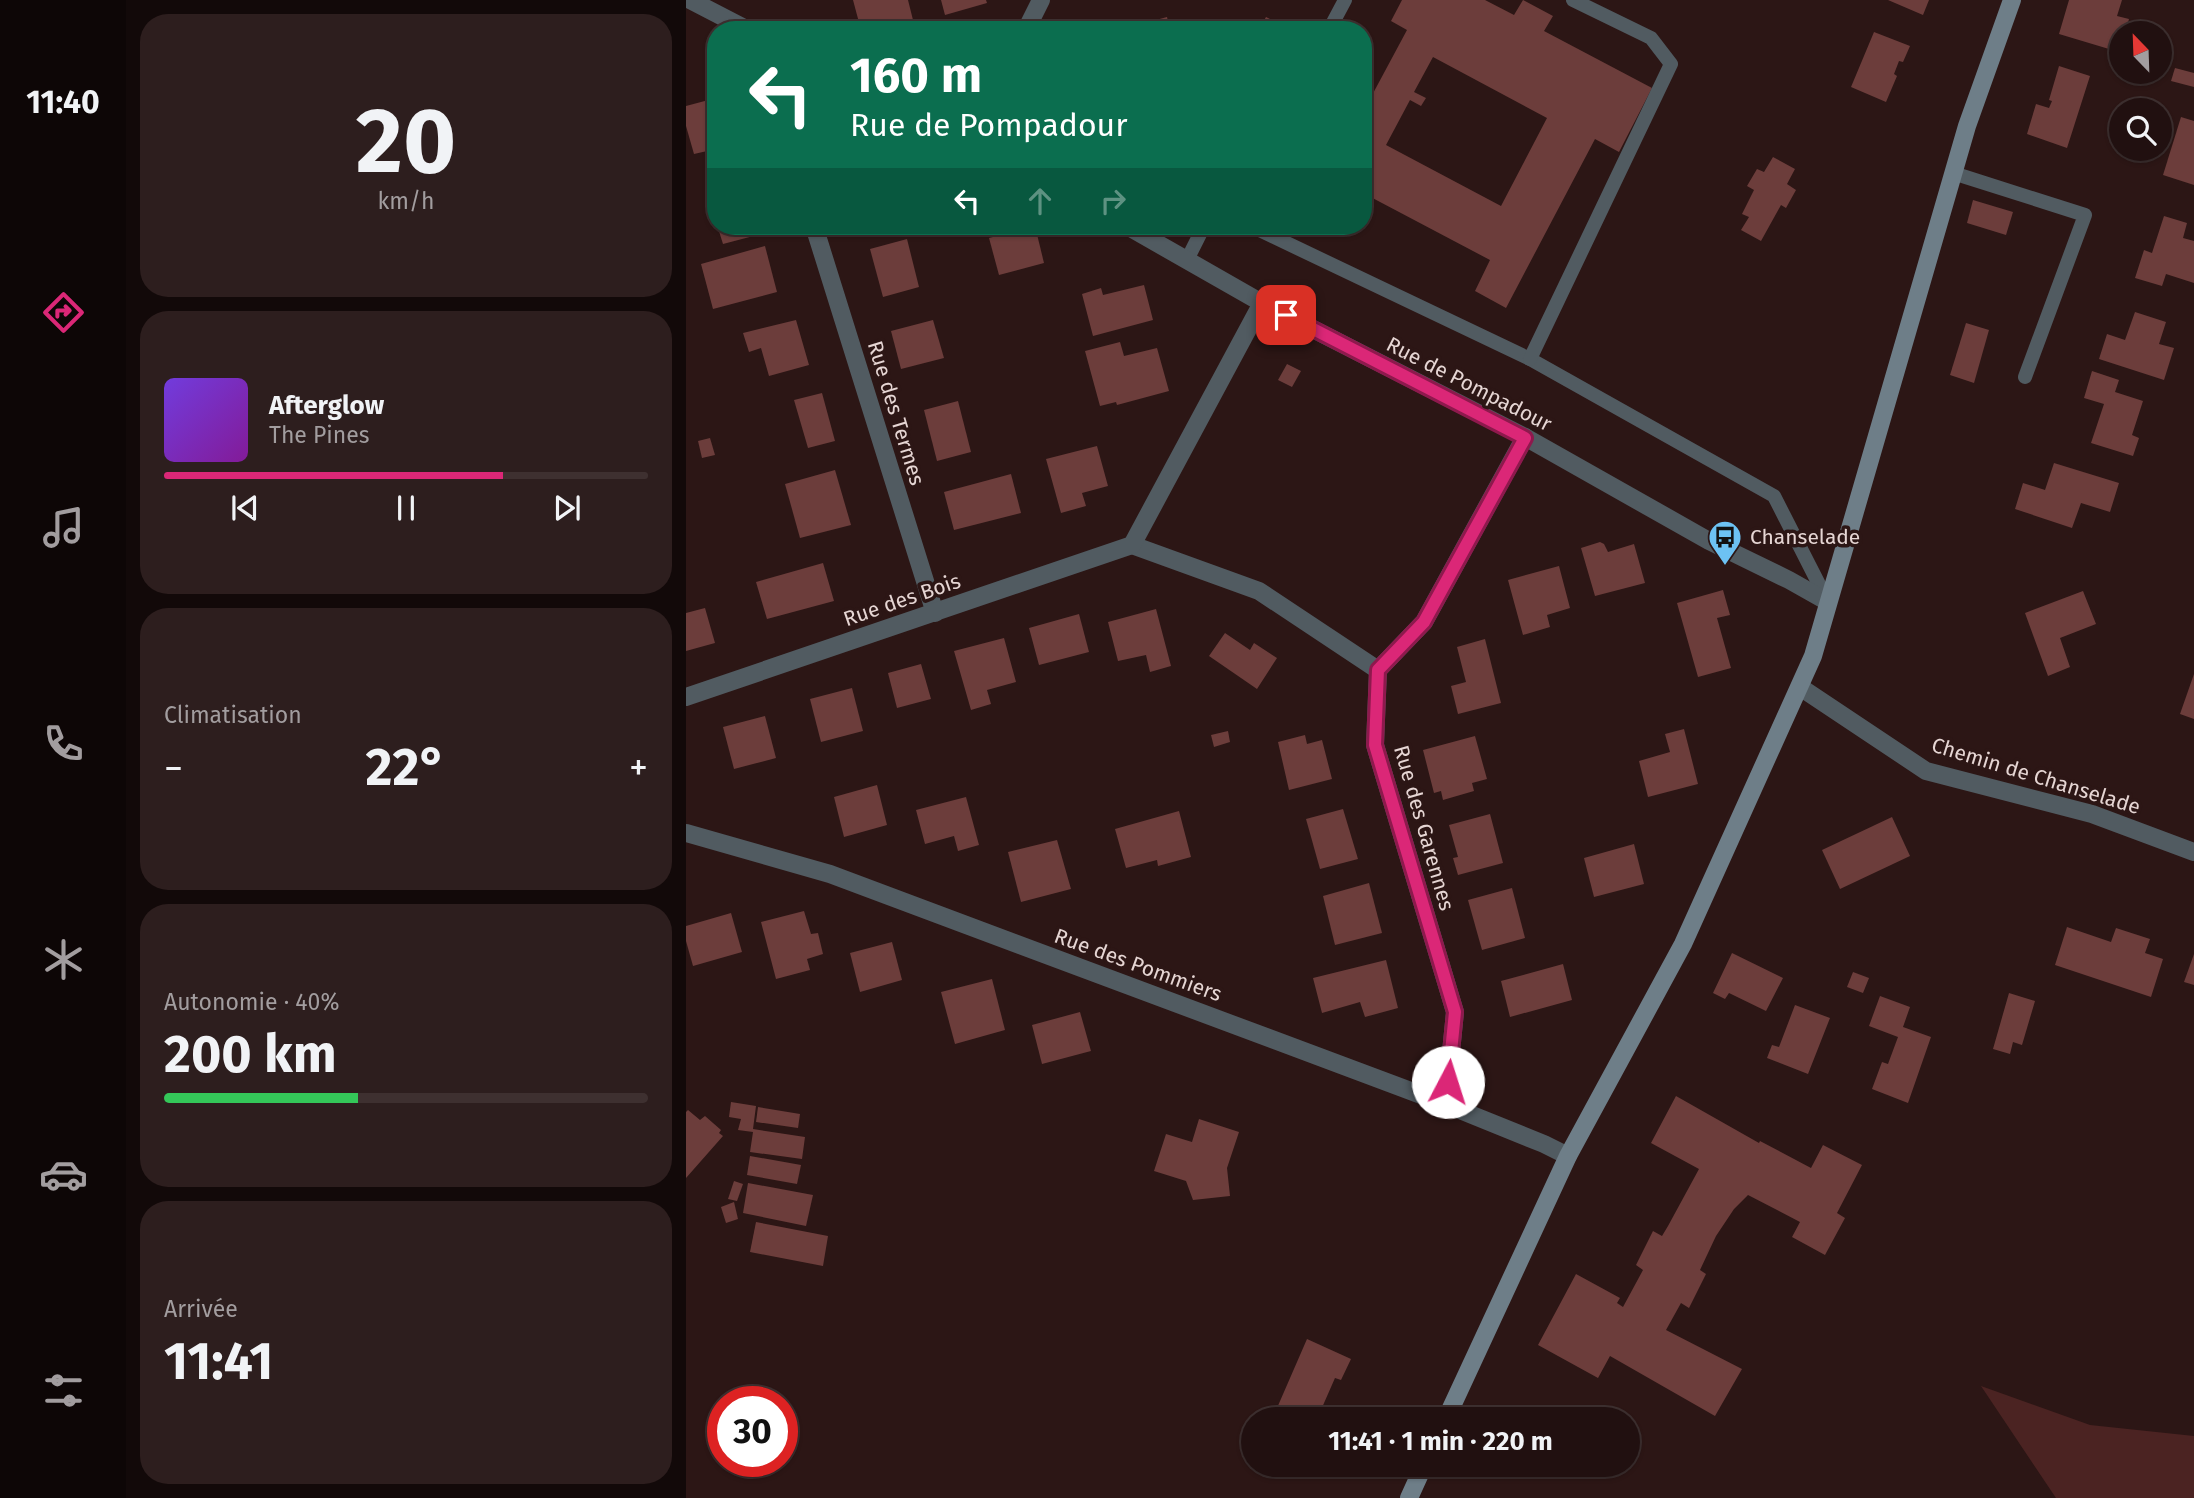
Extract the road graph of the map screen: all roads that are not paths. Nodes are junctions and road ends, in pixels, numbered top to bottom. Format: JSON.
{"nodes":[{"id":1,"x":690,"y":0,"type":"edge"},
{"id":2,"x":1041,"y":0,"type":"edge"},
{"id":3,"x":1345,"y":0,"type":"edge"},
{"id":4,"x":1573,"y":0,"type":"edge"},
{"id":5,"x":2012,"y":0,"type":"edge"},
{"id":6,"x":731,"y":21,"type":"edge"},
{"id":7,"x":1030,"y":21,"type":"edge"},
{"id":8,"x":1334,"y":21,"type":"edge"},
{"id":9,"x":1953,"y":173,"type":"junction"},
{"id":10,"x":817,"y":235,"type":"edge"},
{"id":11,"x":1143,"y":235,"type":"edge"},
{"id":12,"x":1200,"y":235,"type":"edge"},
{"id":13,"x":1270,"y":235,"type":"edge"},
{"id":14,"x":1187,"y":260,"type":"junction"},
{"id":15,"x":1262,"y":303,"type":"junction"},
{"id":16,"x":1530,"y":359,"type":"junction"},
{"id":17,"x":2025,"y":377,"type":"dead end"},
{"id":18,"x":1525,"y":438,"type":"junction"},
{"id":19,"x":1132,"y":545,"type":"junction"},
{"id":20,"x":1828,"y":602,"type":"junction"},
{"id":21,"x":935,"y":613,"type":"junction"},
{"id":22,"x":1378,"y":670,"type":"junction"},
{"id":23,"x":1800,"y":687,"type":"junction"},
{"id":24,"x":686,"y":697,"type":"edge"},
{"id":25,"x":686,"y":833,"type":"edge"},
{"id":26,"x":2194,"y":852,"type":"edge"},
{"id":27,"x":1440,"y":1102,"type":"junction"},
{"id":28,"x":1568,"y":1156,"type":"junction"},
{"id":29,"x":1452,"y":1407,"type":"edge"},
{"id":30,"x":1419,"y":1477,"type":"edge"},
{"id":31,"x":1409,"y":1498,"type":"edge"}],
"edges":[{"from":1,"to":6,"type":"street"},
{"from":2,"to":7,"type":"street"},
{"from":3,"to":8,"type":"lane"},
{"from":4,"to":16,"type":"lane"},
{"from":5,"to":9,"type":"street"},
{"from":9,"to":17,"type":"lane"},
{"from":9,"to":20,"type":"street"},
{"from":10,"to":21,"type":"street","name":"Rue des Termes"},
{"from":11,"to":14,"type":"street","name":"Rue de Pompadour"},
{"from":12,"to":14,"type":"lane"},
{"from":13,"to":16,"type":"lane"},
{"from":14,"to":15,"type":"street","name":"Rue de Pompadour"},
{"from":15,"to":18,"type":"street","name":"Rue de Pompadour"},
{"from":15,"to":19,"type":"street"},
{"from":16,"to":20,"type":"lane"},
{"from":18,"to":20,"type":"street","name":"Rue de Pompadour"},
{"from":18,"to":22,"type":"street"},
{"from":19,"to":21,"type":"street","name":"Rue des Bois"},
{"from":19,"to":22,"type":"street"},
{"from":20,"to":23,"type":"street"},
{"from":21,"to":24,"type":"street","name":"Rue des Bois"},
{"from":22,"to":27,"type":"street","name":"Rue des Garennes"},
{"from":23,"to":26,"type":"street","name":"Chemin de Chanselade"},
{"from":23,"to":28,"type":"street"},
{"from":25,"to":27,"type":"street","name":"Rue des Pommiers"},
{"from":27,"to":28,"type":"street","name":"Rue des Pommiers"},
{"from":28,"to":29,"type":"street"},
{"from":30,"to":31,"type":"street"}]}
